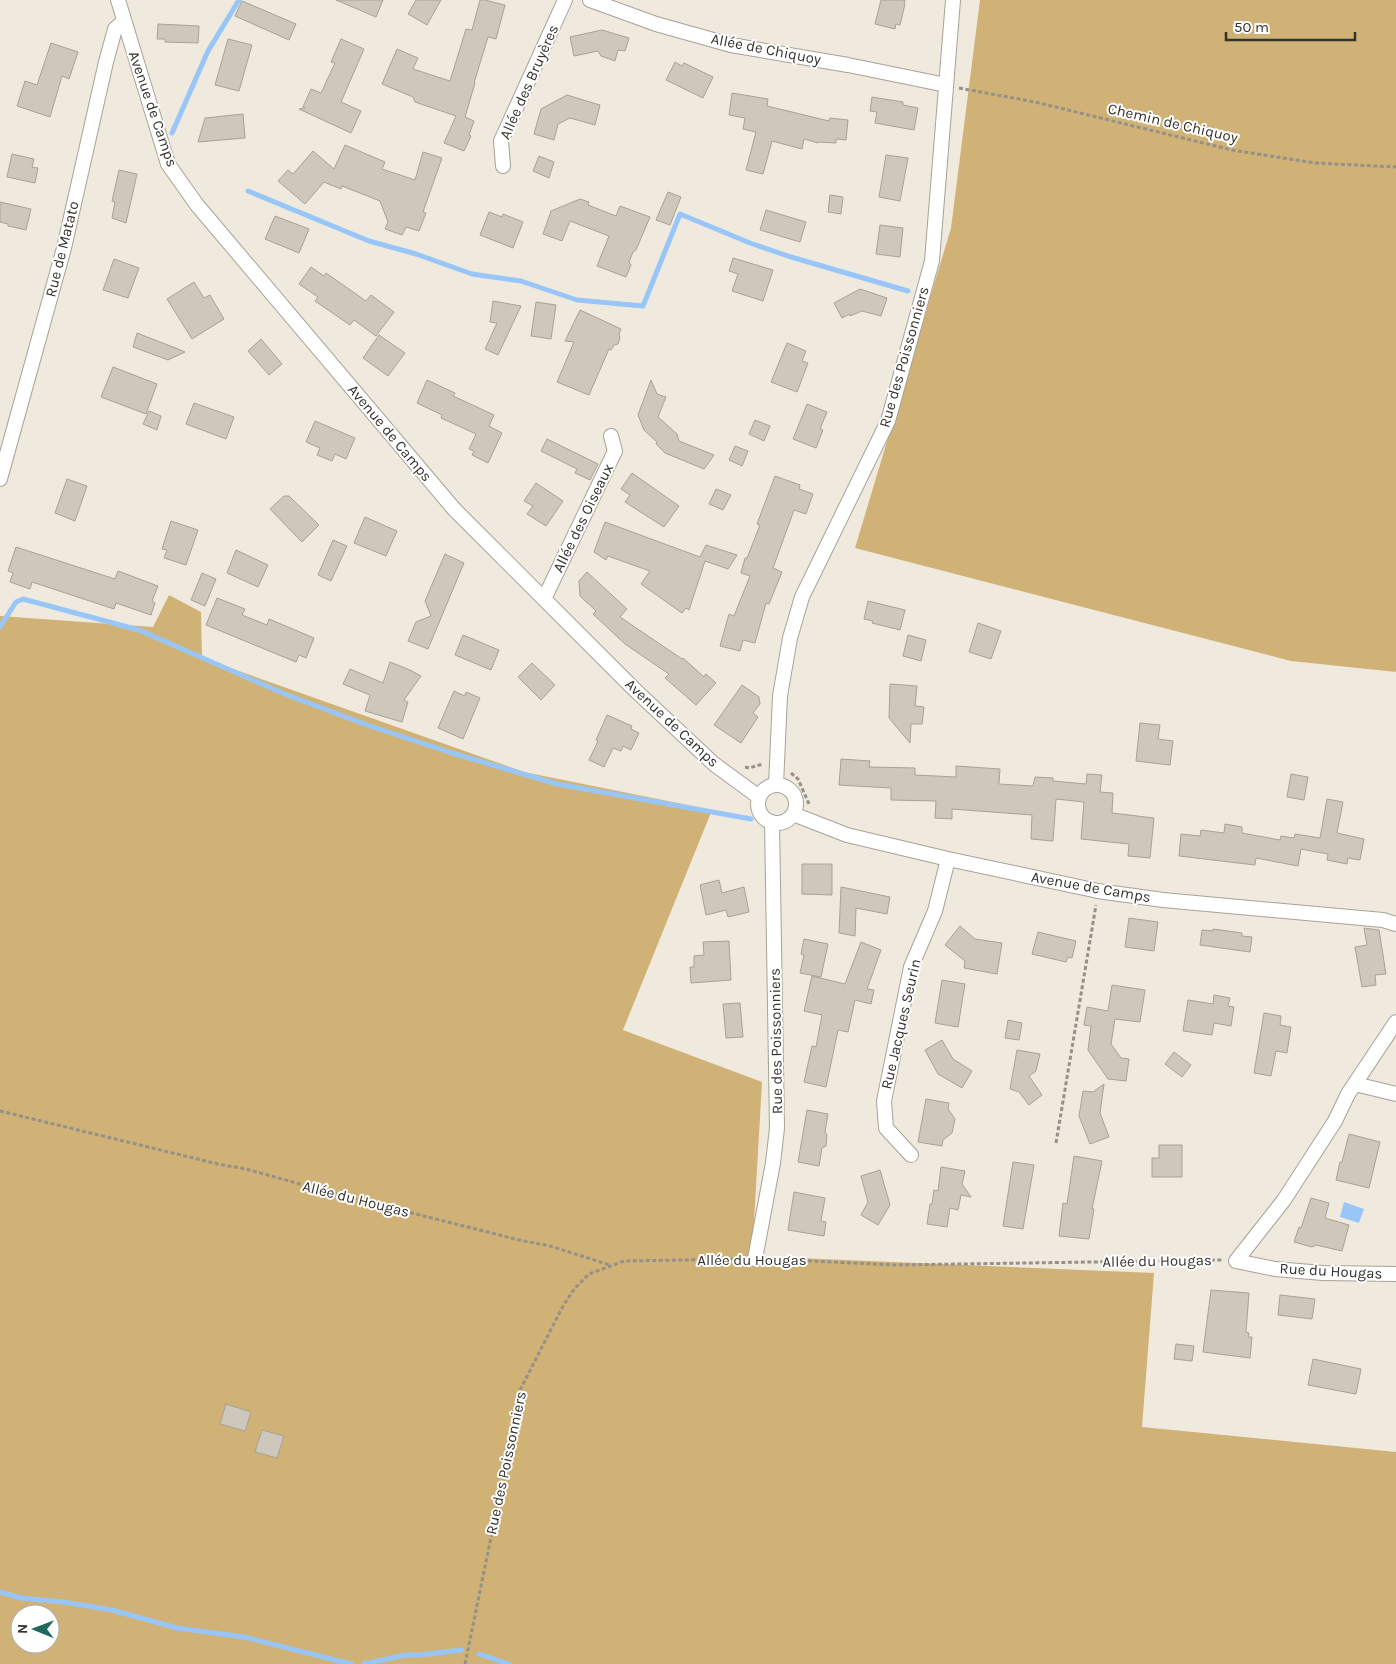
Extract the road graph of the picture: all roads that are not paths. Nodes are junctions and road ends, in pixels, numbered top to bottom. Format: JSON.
{"nodes":[{"id":1,"x":118,"y":0,"type":"edge"},
{"id":2,"x":566,"y":0,"type":"edge"},
{"id":3,"x":590,"y":0,"type":"edge"},
{"id":4,"x":953,"y":0,"type":"edge"},
{"id":5,"x":124,"y":21,"type":"junction"},
{"id":6,"x":946,"y":85,"type":"junction"},
{"id":7,"x":503,"y":166,"type":"dead end"},
{"id":8,"x":611,"y":436,"type":"dead end"},
{"id":9,"x":0,"y":479,"type":"edge"},
{"id":10,"x":544,"y":599,"type":"junction"},
{"id":11,"x":776,"y":785,"type":"junction"},
{"id":12,"x":759,"y":797,"type":"junction"},
{"id":13,"x":793,"y":814,"type":"junction"},
{"id":14,"x":772,"y":822,"type":"junction"},
{"id":15,"x":948,"y":859,"type":"junction"},
{"id":16,"x":1396,"y":924,"type":"edge"},
{"id":17,"x":1396,"y":1022,"type":"edge"},
{"id":18,"x":1355,"y":1084,"type":"junction"},
{"id":19,"x":1396,"y":1094,"type":"edge"},
{"id":20,"x":911,"y":1155,"type":"dead end"},
{"id":21,"x":755,"y":1258,"type":"road end"},
{"id":22,"x":1396,"y":1274,"type":"edge"}],
"edges":[{"from":1,"to":5,"type":"street","name":"Avenue de Camps"},
{"from":2,"to":7,"type":"street","name":"Allée des Bruyères"},
{"from":3,"to":6,"type":"street","name":"Allée de Chiquoy"},
{"from":4,"to":6,"type":"street","name":"Rue des Poissonniers"},
{"from":5,"to":9,"type":"street","name":"Rue de Matato"},
{"from":5,"to":10,"type":"street","name":"Avenue de Camps"},
{"from":6,"to":11,"type":"street","name":"Rue des Poissonniers"},
{"from":8,"to":10,"type":"street","name":"Allée des Oiseaux"},
{"from":10,"to":12,"type":"street","name":"Avenue de Camps"},
{"from":11,"to":12,"type":"street"},
{"from":11,"to":13,"type":"street"},
{"from":12,"to":14,"type":"street"},
{"from":13,"to":14,"type":"street"},
{"from":13,"to":15,"type":"street","name":"Avenue de Camps"},
{"from":14,"to":21,"type":"street","name":"Rue des Poissonniers"},
{"from":15,"to":16,"type":"street","name":"Avenue de Camps"},
{"from":15,"to":20,"type":"street","name":"Rue Jacques Seurin"},
{"from":17,"to":18,"type":"street"},
{"from":18,"to":19,"type":"street"},
{"from":18,"to":22,"type":"street","name":"Rue du Hougas"}]}
